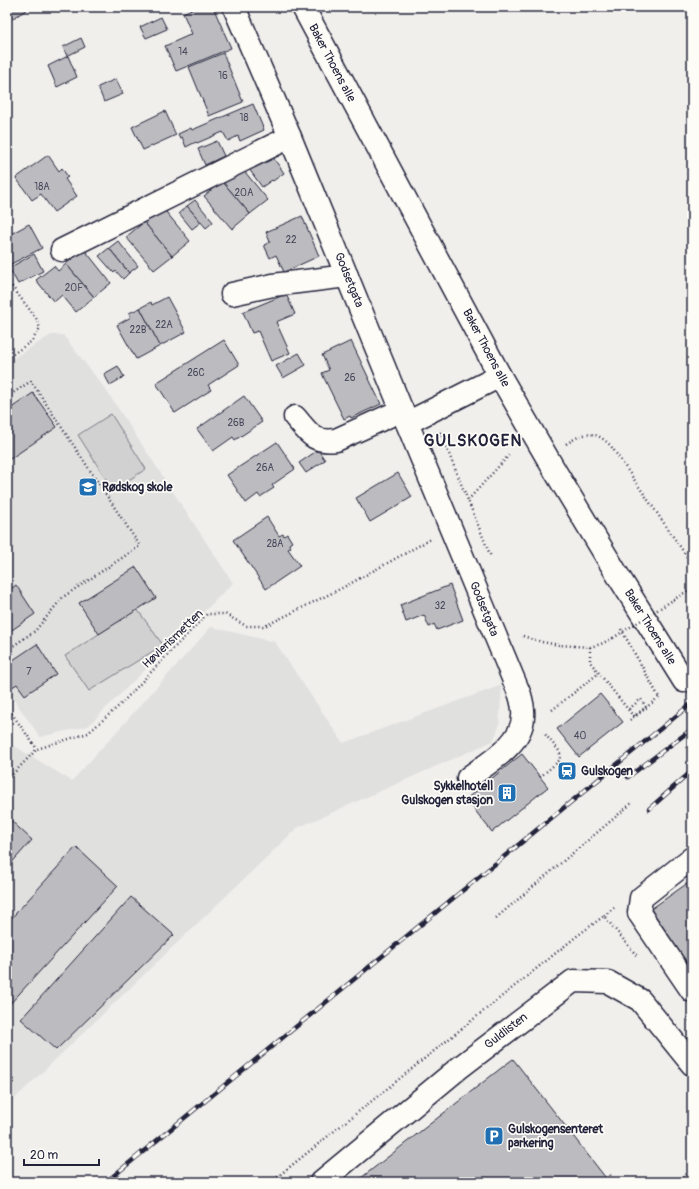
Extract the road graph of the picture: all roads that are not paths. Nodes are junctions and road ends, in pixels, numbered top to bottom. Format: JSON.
{"nodes":[{"id":1,"x":234,"y":7,"type":"edge"},
{"id":2,"x":303,"y":7,"type":"edge"},
{"id":3,"x":290,"y":137,"type":"junction"},
{"id":4,"x":62,"y":250,"type":"dead end"},
{"id":5,"x":347,"y":276,"type":"junction"},
{"id":6,"x":232,"y":294,"type":"dead end"},
{"id":7,"x":500,"y":376,"type":"junction"},
{"id":8,"x":295,"y":417,"type":"dead end"},
{"id":9,"x":404,"y":417,"type":"junction"},
{"id":10,"x":684,"y":681,"type":"dead end"},
{"id":11,"x":468,"y":778,"type":"dead end"},
{"id":12,"x":692,"y":858,"type":"edge"},
{"id":13,"x":692,"y":991,"type":"edge"},
{"id":14,"x":692,"y":1064,"type":"edge"},
{"id":15,"x":321,"y":1182,"type":"edge"}],
"edges":[{"from":1,"to":3,"type":"street","name":"Godsetgata"},
{"from":2,"to":7,"type":"street","name":"Baker Thoens alle"},
{"from":3,"to":4,"type":"street"},
{"from":3,"to":5,"type":"street","name":"Godsetgata"},
{"from":5,"to":6,"type":"street"},
{"from":5,"to":9,"type":"street","name":"Godsetgata"},
{"from":7,"to":9,"type":"street"},
{"from":7,"to":10,"type":"street","name":"Baker Thoens alle"},
{"from":8,"to":9,"type":"street"},
{"from":9,"to":11,"type":"street","name":"Godsetgata"},
{"from":12,"to":13,"type":"street"},
{"from":14,"to":15,"type":"street","name":"Guldlisten"}]}
